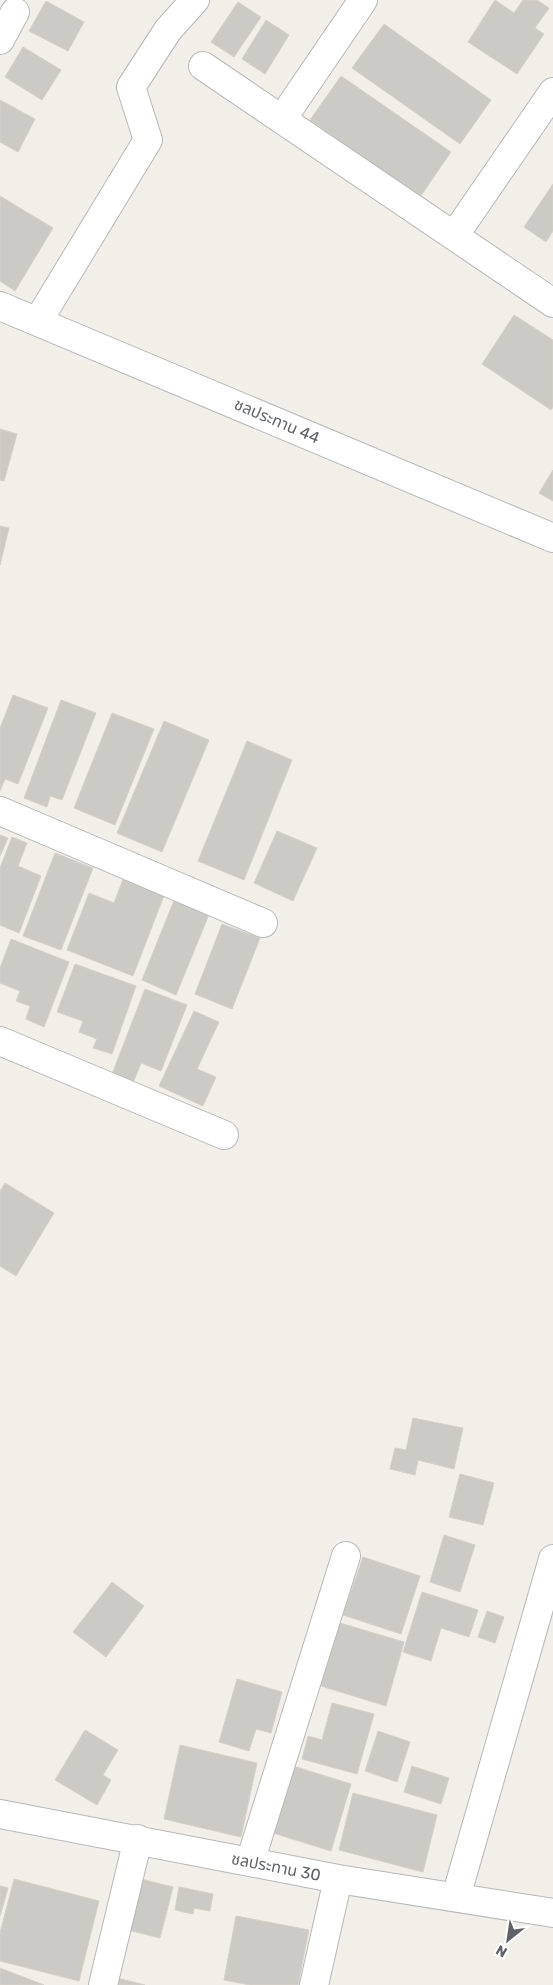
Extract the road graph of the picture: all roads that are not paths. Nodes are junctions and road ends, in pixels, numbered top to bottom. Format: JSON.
{"nodes":[{"id":1,"x":195,"y":0,"type":"edge"},
{"id":2,"x":364,"y":0,"type":"edge"},
{"id":3,"x":15,"y":12,"type":"dead end"},
{"id":4,"x":0,"y":40,"type":"edge"},
{"id":5,"x":203,"y":66,"type":"dead end"},
{"id":6,"x":553,"y":92,"type":"edge"},
{"id":7,"x":282,"y":119,"type":"junction"},
{"id":8,"x":454,"y":236,"type":"junction"},
{"id":9,"x":553,"y":302,"type":"edge"},
{"id":10,"x":0,"y":306,"type":"edge"},
{"id":11,"x":38,"y":321,"type":"junction"},
{"id":12,"x":553,"y":538,"type":"edge"},
{"id":13,"x":0,"y":812,"type":"edge"},
{"id":14,"x":263,"y":922,"type":"dead end"},
{"id":15,"x":0,"y":1041,"type":"edge"},
{"id":16,"x":224,"y":1135,"type":"dead end"},
{"id":17,"x":346,"y":1556,"type":"dead end"},
{"id":18,"x":553,"y":1558,"type":"edge"},
{"id":19,"x":0,"y":1814,"type":"edge"},
{"id":20,"x":138,"y":1839,"type":"junction"},
{"id":21,"x":250,"y":1862,"type":"junction"},
{"id":22,"x":338,"y":1879,"type":"junction"},
{"id":23,"x":456,"y":1897,"type":"junction"},
{"id":24,"x":553,"y":1913,"type":"edge"},
{"id":25,"x":103,"y":1985,"type":"edge"},
{"id":26,"x":314,"y":1985,"type":"edge"}],
"edges":[{"from":1,"to":11,"type":"street"},
{"from":2,"to":7,"type":"street"},
{"from":3,"to":4,"type":"street"},
{"from":5,"to":7,"type":"street"},
{"from":6,"to":8,"type":"street"},
{"from":7,"to":8,"type":"street"},
{"from":8,"to":9,"type":"street"},
{"from":10,"to":11,"type":"street","name":"ชลประทาน 44"},
{"from":11,"to":12,"type":"street","name":"ชลประทาน 44"},
{"from":13,"to":14,"type":"street"},
{"from":15,"to":16,"type":"street"},
{"from":17,"to":21,"type":"street"},
{"from":18,"to":23,"type":"street"},
{"from":19,"to":20,"type":"street","name":"ชลประทาน 30"},
{"from":20,"to":21,"type":"street","name":"ชลประทาน 30"},
{"from":20,"to":25,"type":"street"},
{"from":21,"to":22,"type":"street","name":"ชลประทาน 30"},
{"from":22,"to":23,"type":"street","name":"ชลประทาน 30"},
{"from":22,"to":26,"type":"street"},
{"from":23,"to":24,"type":"street","name":"ชลประทาน 30"}]}
